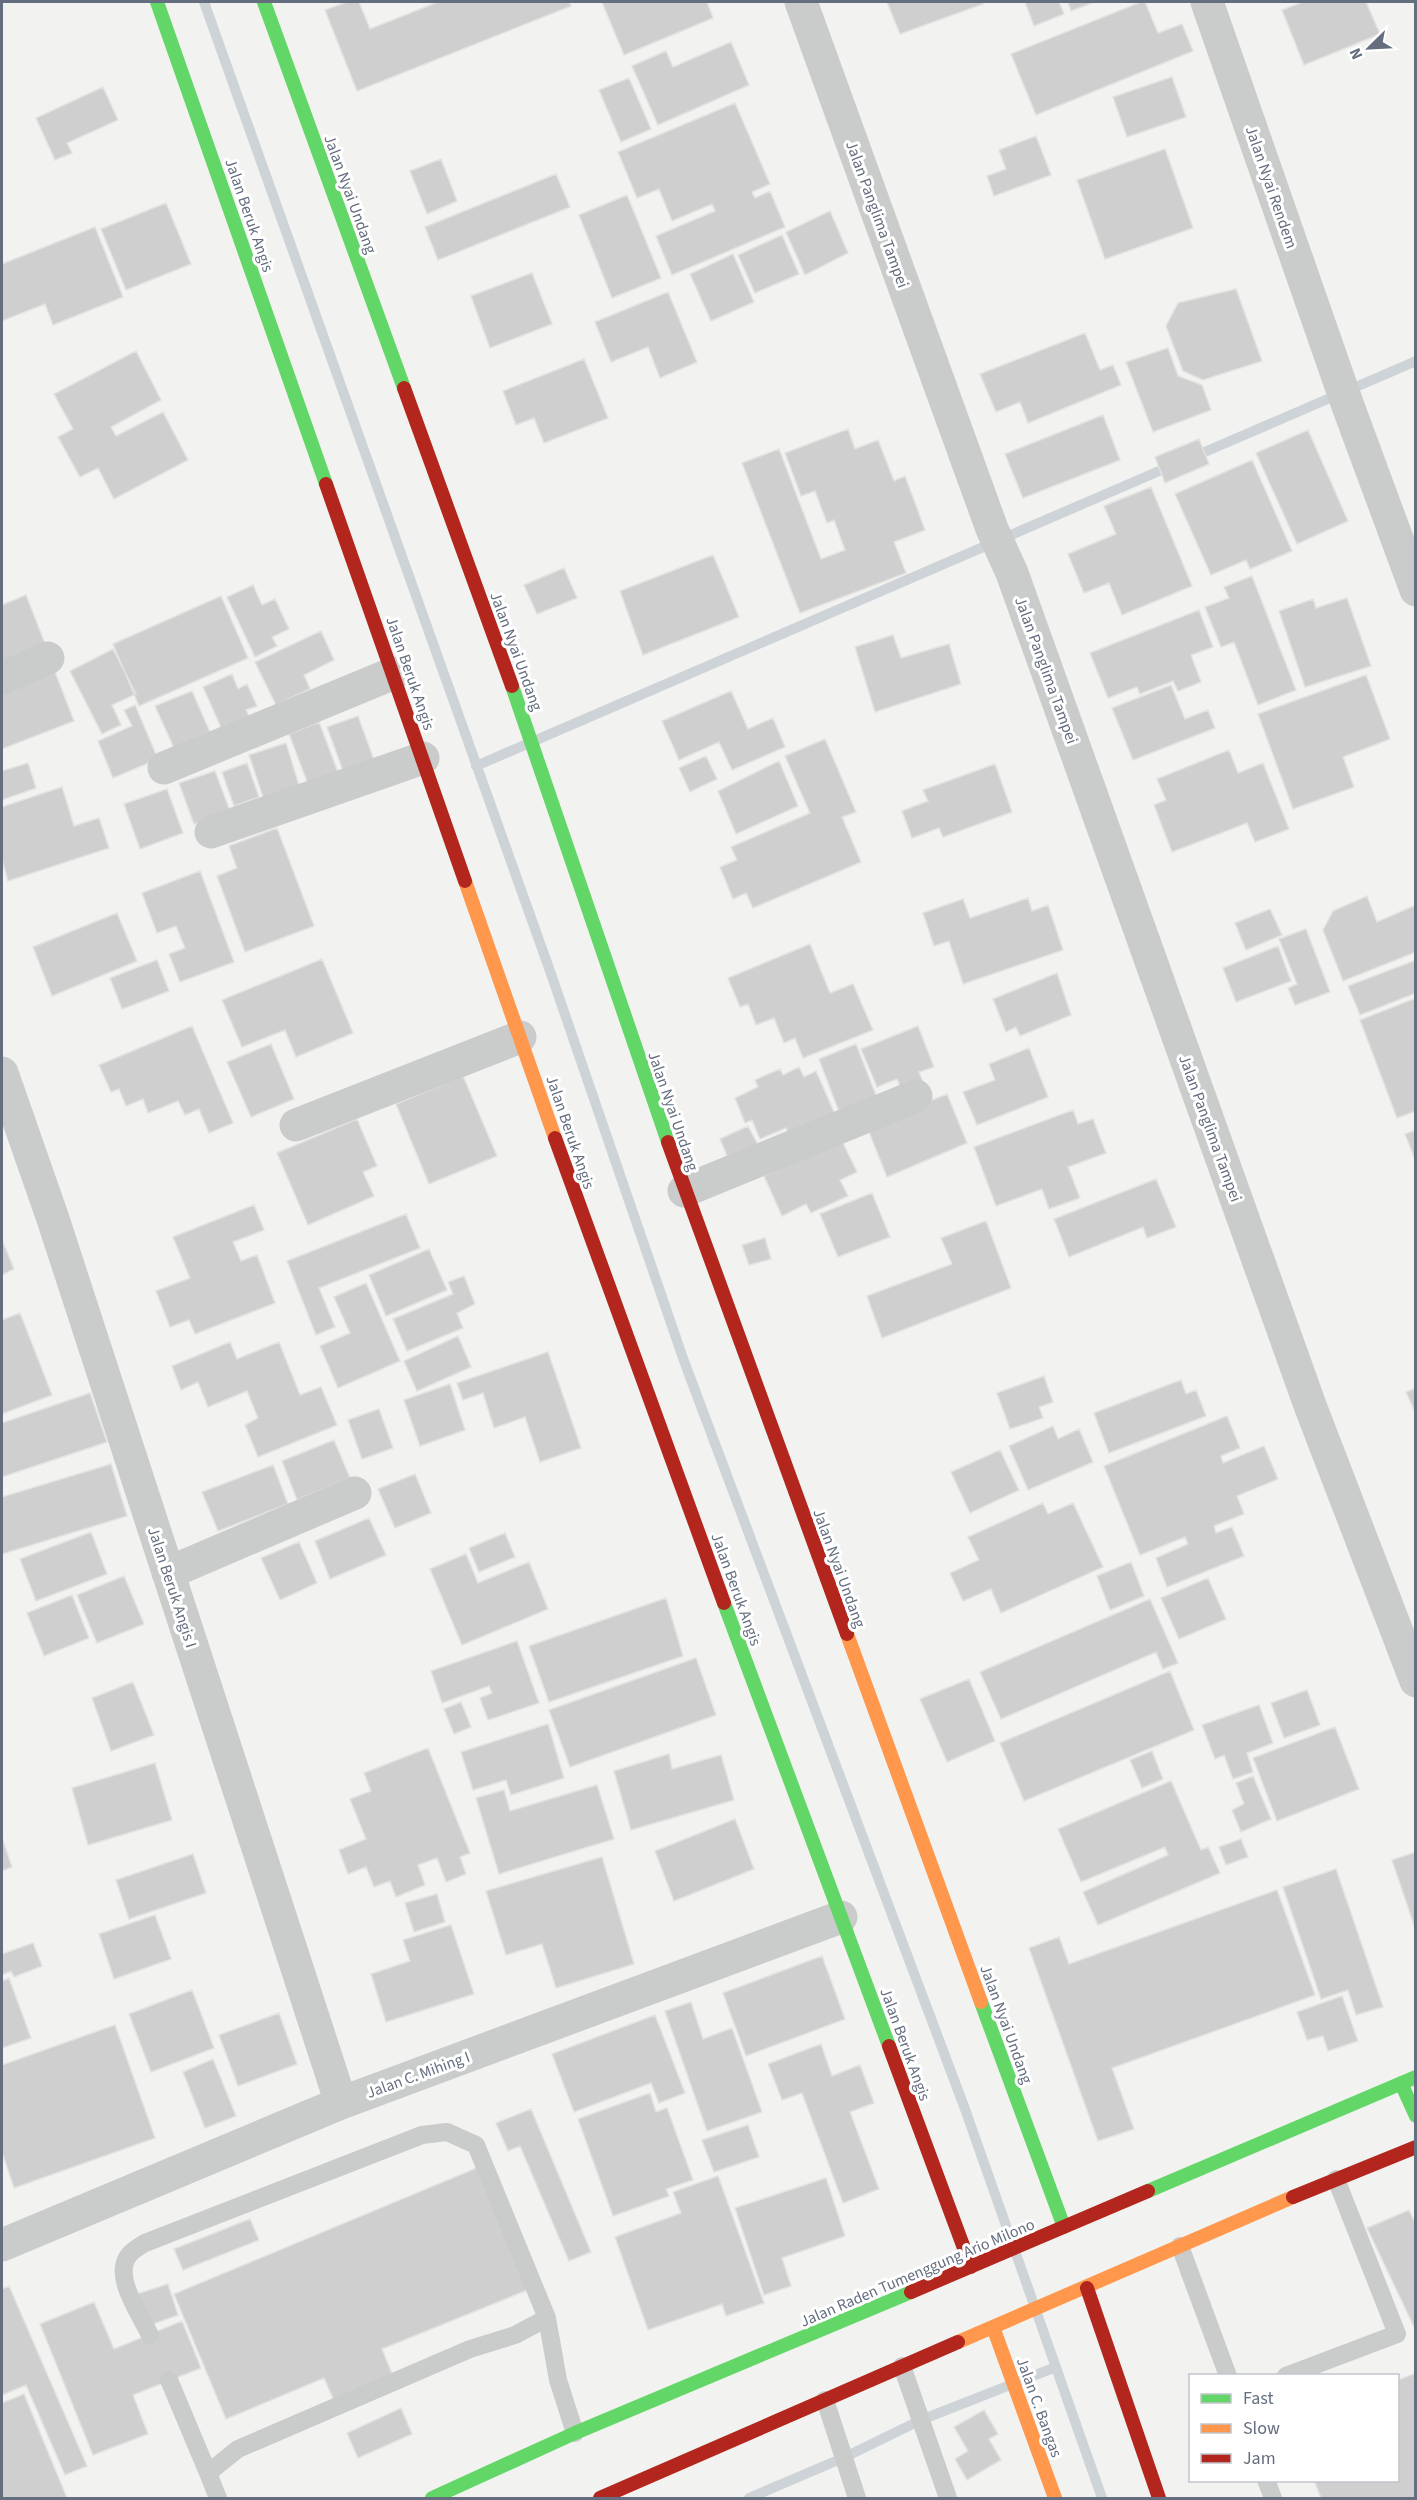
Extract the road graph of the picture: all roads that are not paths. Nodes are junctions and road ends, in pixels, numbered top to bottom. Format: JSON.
{"nodes":[{"id":1,"x":158,"y":2,"type":"edge"},
{"id":2,"x":264,"y":2,"type":"edge"},
{"id":3,"x":801,"y":2,"type":"edge"},
{"id":4,"x":1207,"y":2,"type":"edge"},
{"id":5,"x":1416,"y":590,"type":"edge"},
{"id":6,"x":48,"y":658,"type":"dead end"},
{"id":7,"x":394,"y":674,"type":"junction"},
{"id":8,"x":2,"y":678,"type":"edge"},
{"id":9,"x":423,"y":758,"type":"junction"},
{"id":10,"x":164,"y":768,"type":"dead end"},
{"id":11,"x":211,"y":832,"type":"dead end"},
{"id":12,"x":520,"y":1037,"type":"junction"},
{"id":13,"x":2,"y":1073,"type":"edge"},
{"id":14,"x":916,"y":1096,"type":"dead end"},
{"id":15,"x":296,"y":1125,"type":"dead end"},
{"id":16,"x":684,"y":1191,"type":"junction"},
{"id":17,"x":355,"y":1493,"type":"dead end"},
{"id":18,"x":168,"y":1573,"type":"junction"},
{"id":19,"x":1416,"y":1681,"type":"edge"},
{"id":20,"x":841,"y":1917,"type":"junction"},
{"id":21,"x":1416,"y":2077,"type":"edge"},
{"id":22,"x":1401,"y":2083,"type":"junction"},
{"id":23,"x":341,"y":2103,"type":"junction"},
{"id":24,"x":1416,"y":2116,"type":"edge"},
{"id":25,"x":1416,"y":2147,"type":"edge"},
{"id":26,"x":1336,"y":2179,"type":"junction"},
{"id":27,"x":1064,"y":2227,"type":"junction"},
{"id":28,"x":2,"y":2245,"type":"edge"},
{"id":29,"x":1180,"y":2246,"type":"junction"},
{"id":30,"x":971,"y":2267,"type":"junction"},
{"id":31,"x":1087,"y":2288,"type":"junction"},
{"id":32,"x":547,"y":2318,"type":"junction"},
{"id":33,"x":993,"y":2327,"type":"junction"},
{"id":34,"x":150,"y":2335,"type":"dead end"},
{"id":35,"x":902,"y":2367,"type":"junction"},
{"id":36,"x":1227,"y":2374,"type":"edge"},
{"id":37,"x":1291,"y":2374,"type":"edge"},
{"id":38,"x":169,"y":2380,"type":"dead end"},
{"id":39,"x":825,"y":2400,"type":"junction"},
{"id":40,"x":575,"y":2433,"type":"junction"},
{"id":41,"x":208,"y":2473,"type":"junction"},
{"id":42,"x":1266,"y":2482,"type":"edge"},
{"id":43,"x":601,"y":2498,"type":"edge"},
{"id":44,"x":218,"y":2499,"type":"edge"},
{"id":45,"x":432,"y":2499,"type":"edge"},
{"id":46,"x":857,"y":2499,"type":"edge"},
{"id":47,"x":948,"y":2499,"type":"edge"},
{"id":48,"x":1055,"y":2499,"type":"edge"},
{"id":49,"x":1159,"y":2499,"type":"edge"},
{"id":50,"x":1273,"y":2499,"type":"edge"}],
"edges":[{"from":1,"to":7,"type":"main road","name":"Jalan Beruk Angis"},
{"from":2,"to":16,"type":"main road","name":"Jalan Nyai Undang"},
{"from":3,"to":19,"type":"street","name":"Jalan Panglima Tampei"},
{"from":4,"to":5,"type":"street","name":"Jalan Nyai Rendem"},
{"from":6,"to":8,"type":"street"},
{"from":7,"to":9,"type":"main road","name":"Jalan Beruk Angis"},
{"from":7,"to":10,"type":"street"},
{"from":9,"to":11,"type":"street"},
{"from":9,"to":12,"type":"main road","name":"Jalan Beruk Angis"},
{"from":12,"to":15,"type":"street"},
{"from":12,"to":20,"type":"main road","name":"Jalan Beruk Angis"},
{"from":13,"to":18,"type":"street","name":"Jalan Beruk Angis I"},
{"from":14,"to":16,"type":"street"},
{"from":16,"to":27,"type":"main road","name":"Jalan Nyai Undang"},
{"from":17,"to":18,"type":"street"},
{"from":18,"to":23,"type":"street","name":"Jalan Beruk Angis I"},
{"from":20,"to":23,"type":"street","name":"Jalan C. Mihing I"},
{"from":20,"to":30,"type":"main road","name":"Jalan Beruk Angis"},
{"from":21,"to":22,"type":"main road","name":"Jalan Raden Tumenggung Ario Milono"},
{"from":22,"to":24,"type":"main road"},
{"from":22,"to":27,"type":"main road","name":"Jalan Raden Tumenggung Ario Milono"},
{"from":23,"to":28,"type":"street","name":"Jalan C. Mihing I"},
{"from":25,"to":26,"type":"main road"},
{"from":26,"to":29,"type":"main road"},
{"from":26,"to":37,"type":"lane"},
{"from":27,"to":30,"type":"main road","name":"Jalan Raden Tumenggung Ario Milono"},
{"from":29,"to":31,"type":"main road"},
{"from":29,"to":36,"type":"lane"},
{"from":30,"to":40,"type":"main road","name":"Jalan Raden Tumenggung Ario Milono"},
{"from":31,"to":33,"type":"main road"},
{"from":31,"to":49,"type":"main road"},
{"from":32,"to":34,"type":"lane"},
{"from":32,"to":40,"type":"lane"},
{"from":32,"to":41,"type":"lane"},
{"from":33,"to":35,"type":"main road"},
{"from":33,"to":48,"type":"main road","name":"Jalan C. Bangas"},
{"from":35,"to":39,"type":"main road"},
{"from":35,"to":47,"type":"lane"},
{"from":38,"to":41,"type":"lane"},
{"from":39,"to":43,"type":"main road"},
{"from":39,"to":46,"type":"lane"},
{"from":40,"to":45,"type":"main road","name":"Jalan Raden Tumenggung Ario Milono"},
{"from":41,"to":44,"type":"lane"},
{"from":42,"to":50,"type":"lane"}]}
